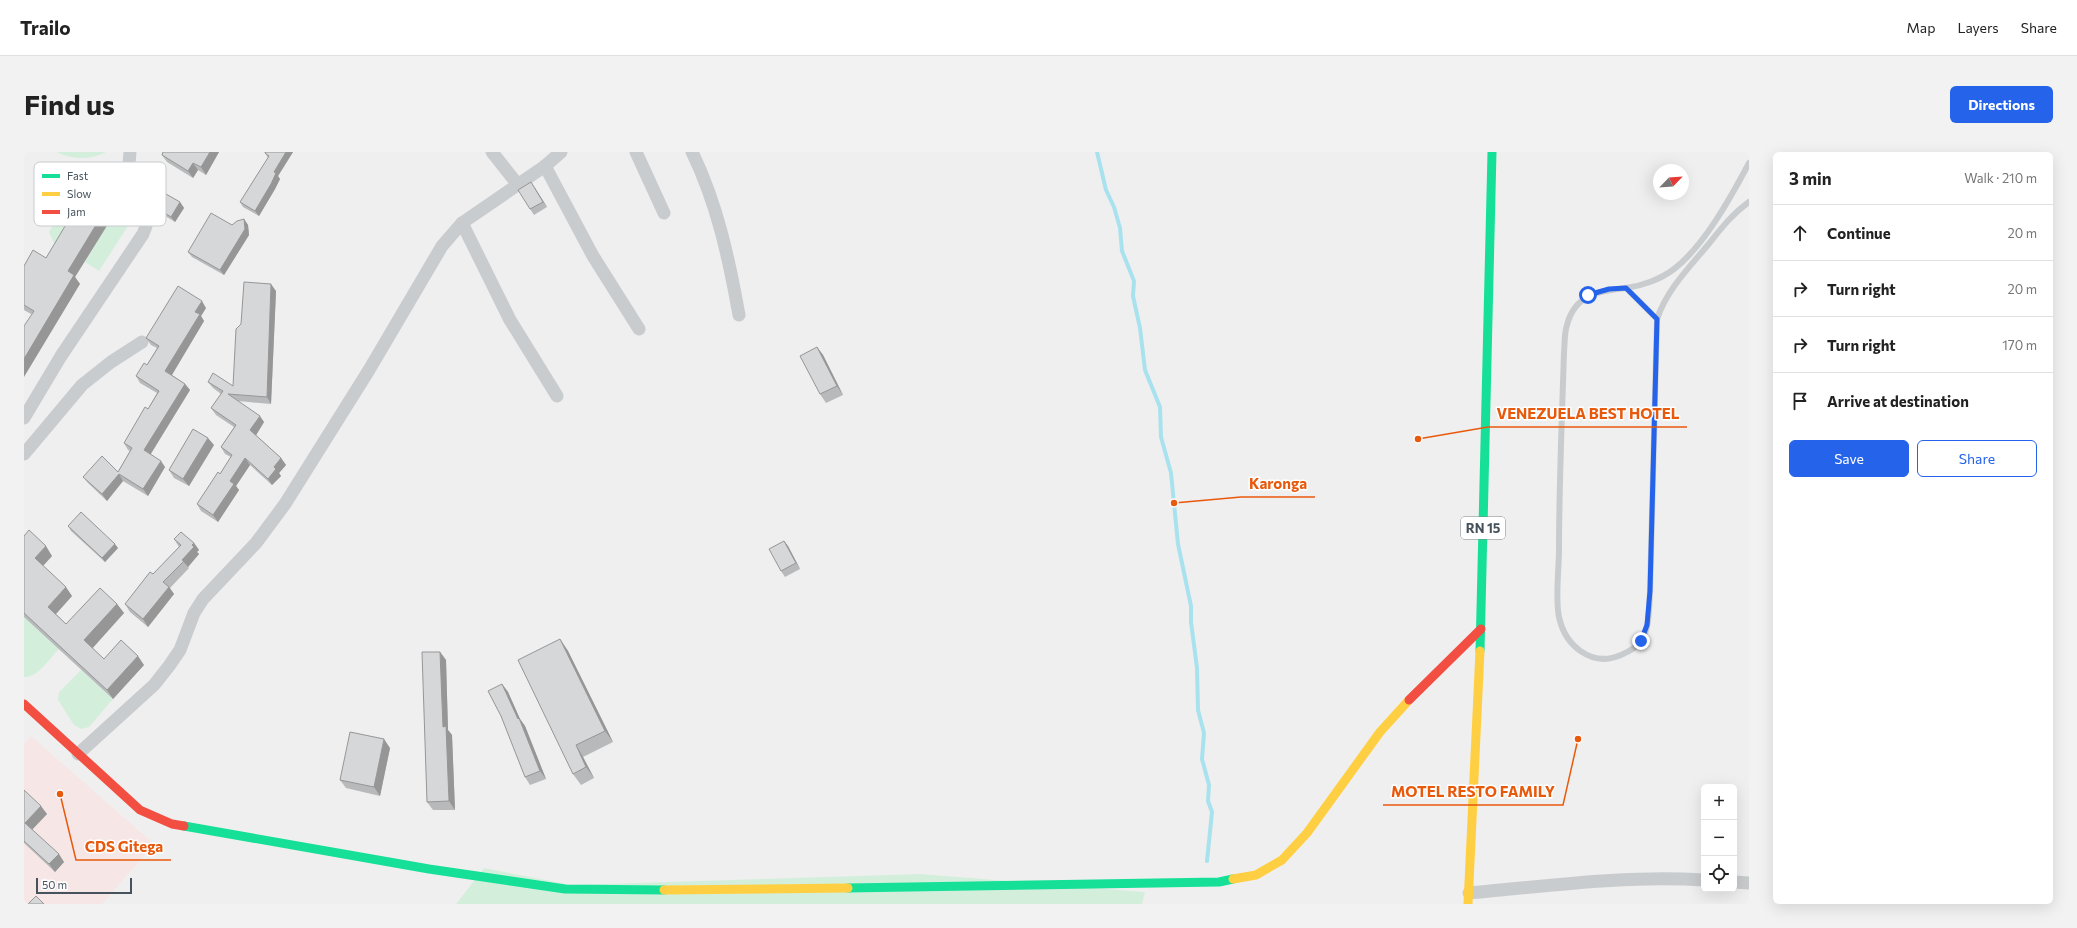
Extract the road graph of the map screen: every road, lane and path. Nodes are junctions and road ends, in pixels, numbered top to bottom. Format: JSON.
{"nodes":[{"id":1,"x":130,"y":152,"type":"edge"},
{"id":2,"x":492,"y":152,"type":"edge"},
{"id":3,"x":636,"y":152,"type":"edge"},
{"id":4,"x":692,"y":152,"type":"edge"},
{"id":5,"x":1492,"y":152,"type":"edge"},
{"id":6,"x":556,"y":153,"type":"edge"},
{"id":7,"x":129,"y":162,"type":"edge"},
{"id":8,"x":1749,"y":163,"type":"edge"},
{"id":9,"x":544,"y":166,"type":"junction"},
{"id":10,"x":518,"y":185,"type":"junction"},
{"id":11,"x":1749,"y":202,"type":"edge"},
{"id":12,"x":664,"y":213,"type":"dead end"},
{"id":13,"x":462,"y":223,"type":"junction"},
{"id":14,"x":146,"y":226,"type":"edge"},
{"id":15,"x":1626,"y":288,"type":"junction"},
{"id":16,"x":739,"y":314,"type":"dead end"},
{"id":17,"x":1657,"y":319,"type":"junction"},
{"id":18,"x":639,"y":329,"type":"dead end"},
{"id":19,"x":142,"y":342,"type":"dead end"},
{"id":20,"x":557,"y":396,"type":"dead end"},
{"id":21,"x":24,"y":418,"type":"edge"},
{"id":22,"x":24,"y":454,"type":"edge"},
{"id":23,"x":1481,"y":629,"type":"junction"},
{"id":24,"x":26,"y":709,"type":"edge"},
{"id":25,"x":78,"y":754,"type":"junction"},
{"id":26,"x":1701,"y":880,"type":"edge"},
{"id":27,"x":1737,"y":882,"type":"edge"},
{"id":28,"x":1749,"y":883,"type":"edge"},
{"id":29,"x":1469,"y":899,"type":"edge"}],
"edges":[{"from":1,"to":7,"type":"street"},
{"from":2,"to":10,"type":"street"},
{"from":3,"to":12,"type":"street"},
{"from":4,"to":16,"type":"street"},
{"from":5,"to":23,"type":"street","number":"RN 15"},
{"from":6,"to":9,"type":"street"},
{"from":8,"to":15,"type":"lane"},
{"from":9,"to":10,"type":"street"},
{"from":9,"to":18,"type":"street"},
{"from":10,"to":13,"type":"street"},
{"from":11,"to":17,"type":"lane"},
{"from":13,"to":20,"type":"street"},
{"from":13,"to":25,"type":"street"},
{"from":14,"to":21,"type":"street"},
{"from":15,"to":17,"type":"lane"},
{"from":15,"to":17,"type":"lane"},
{"from":19,"to":22,"type":"street"},
{"from":23,"to":25,"type":"street"},
{"from":23,"to":29,"type":"street","number":"RN 15"},
{"from":24,"to":25,"type":"street"},
{"from":26,"to":29,"type":"street"},
{"from":27,"to":28,"type":"street"}]}
